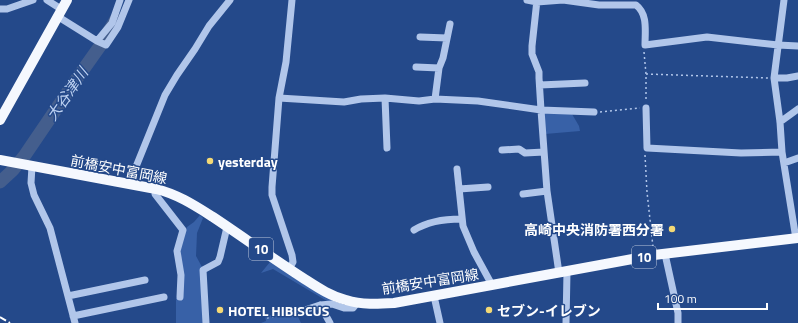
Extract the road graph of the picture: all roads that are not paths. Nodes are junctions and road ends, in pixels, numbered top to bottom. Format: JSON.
{"nodes":[{"id":1,"x":33,"y":0,"type":"edge"},
{"id":2,"x":47,"y":0,"type":"edge"},
{"id":3,"x":67,"y":0,"type":"edge"},
{"id":4,"x":120,"y":0,"type":"edge"},
{"id":5,"x":129,"y":0,"type":"edge"},
{"id":6,"x":230,"y":0,"type":"edge"},
{"id":7,"x":292,"y":0,"type":"edge"},
{"id":8,"x":527,"y":0,"type":"edge"},
{"id":9,"x":784,"y":0,"type":"edge"},
{"id":10,"x":537,"y":1,"type":"edge"},
{"id":11,"x":0,"y":9,"type":"edge"},
{"id":12,"x":59,"y":13,"type":"junction"},
{"id":13,"x":450,"y":24,"type":"dead end"},
{"id":14,"x":420,"y":37,"type":"dead end"},
{"id":15,"x":447,"y":38,"type":"junction"},
{"id":16,"x":100,"y":42,"type":"junction"},
{"id":17,"x":778,"y":45,"type":"junction"},
{"id":18,"x":798,"y":46,"type":"edge"},
{"id":19,"x":416,"y":66,"type":"dead end"},
{"id":20,"x":439,"y":68,"type":"junction"},
{"id":21,"x":798,"y":76,"type":"edge"},
{"id":22,"x":774,"y":78,"type":"junction"},
{"id":23,"x":585,"y":83,"type":"dead end"},
{"id":24,"x":540,"y":85,"type":"junction"},
{"id":25,"x":278,"y":98,"type":"junction"},
{"id":26,"x":385,"y":98,"type":"junction"},
{"id":27,"x":435,"y":99,"type":"junction"},
{"id":28,"x":646,"y":108,"type":"road end"},
{"id":29,"x":798,"y":109,"type":"edge"},
{"id":30,"x":541,"y":110,"type":"junction"},
{"id":31,"x":594,"y":112,"type":"road end"},
{"id":32,"x":0,"y":120,"type":"edge"},
{"id":33,"x":780,"y":122,"type":"junction"},
{"id":34,"x":386,"y":148,"type":"dead end"},
{"id":35,"x":502,"y":150,"type":"dead end"},
{"id":36,"x":544,"y":152,"type":"junction"},
{"id":37,"x":782,"y":152,"type":"junction"},
{"id":38,"x":798,"y":158,"type":"edge"},
{"id":39,"x":1,"y":160,"type":"edge"},
{"id":40,"x":784,"y":163,"type":"junction"},
{"id":41,"x":32,"y":166,"type":"junction"},
{"id":42,"x":457,"y":169,"type":"dead end"},
{"id":43,"x":129,"y":184,"type":"junction"},
{"id":44,"x":488,"y":187,"type":"dead end"},
{"id":45,"x":156,"y":189,"type":"junction"},
{"id":46,"x":459,"y":189,"type":"junction"},
{"id":47,"x":547,"y":191,"type":"junction"},
{"id":48,"x":523,"y":194,"type":"dead end"},
{"id":49,"x":461,"y":219,"type":"junction"},
{"id":50,"x":228,"y":226,"type":"junction"},
{"id":51,"x":414,"y":230,"type":"dead end"},
{"id":52,"x":797,"y":238,"type":"edge"},
{"id":53,"x":660,"y":254,"type":"junction"},
{"id":54,"x":289,"y":269,"type":"junction"},
{"id":55,"x":563,"y":272,"type":"junction"},
{"id":56,"x":145,"y":280,"type":"dead end"},
{"id":57,"x":492,"y":285,"type":"junction"},
{"id":58,"x":68,"y":296,"type":"junction"},
{"id":59,"x":434,"y":296,"type":"junction"},
{"id":60,"x":164,"y":297,"type":"dead end"},
{"id":61,"x":180,"y":298,"type":"dead end"},
{"id":62,"x":357,"y":303,"type":"junction"},
{"id":63,"x":320,"y":305,"type":"junction"},
{"id":64,"x":293,"y":312,"type":"road end"},
{"id":65,"x":74,"y":319,"type":"edge"},
{"id":66,"x":206,"y":323,"type":"edge"},
{"id":67,"x":330,"y":323,"type":"edge"},
{"id":68,"x":440,"y":323,"type":"edge"},
{"id":69,"x":566,"y":323,"type":"edge"},
{"id":70,"x":678,"y":323,"type":"edge"}],
"edges":[{"from":1,"to":11,"type":"street"},
{"from":2,"to":12,"type":"street"},
{"from":3,"to":12,"type":"main road"},
{"from":4,"to":16,"type":"street"},
{"from":5,"to":16,"type":"street"},
{"from":6,"to":43,"type":"street"},
{"from":7,"to":25,"type":"street"},
{"from":8,"to":10,"type":"street"},
{"from":9,"to":17,"type":"street"},
{"from":10,"to":17,"type":"street"},
{"from":10,"to":24,"type":"street"},
{"from":12,"to":16,"type":"street"},
{"from":12,"to":32,"type":"main road"},
{"from":13,"to":15,"type":"street"},
{"from":14,"to":15,"type":"street"},
{"from":15,"to":20,"type":"street"},
{"from":17,"to":18,"type":"street"},
{"from":17,"to":22,"type":"street"},
{"from":19,"to":20,"type":"street"},
{"from":20,"to":27,"type":"street"},
{"from":21,"to":22,"type":"street"},
{"from":22,"to":33,"type":"street"},
{"from":23,"to":24,"type":"street"},
{"from":24,"to":30,"type":"street"},
{"from":25,"to":26,"type":"street"},
{"from":25,"to":54,"type":"street"},
{"from":26,"to":27,"type":"street"},
{"from":26,"to":34,"type":"street"},
{"from":27,"to":30,"type":"street"},
{"from":28,"to":37,"type":"street"},
{"from":29,"to":33,"type":"street"},
{"from":30,"to":31,"type":"street"},
{"from":30,"to":36,"type":"street"},
{"from":33,"to":37,"type":"street"},
{"from":35,"to":36,"type":"street"},
{"from":36,"to":47,"type":"street"},
{"from":37,"to":40,"type":"street"},
{"from":38,"to":40,"type":"street"},
{"from":39,"to":41,"type":"main road","name":"前橋安中富岡線","number":"10"},
{"from":40,"to":52,"type":"street"},
{"from":41,"to":43,"type":"main road","name":"前橋安中富岡線","number":"10"},
{"from":41,"to":58,"type":"street"},
{"from":42,"to":46,"type":"street"},
{"from":43,"to":45,"type":"main road","name":"前橋安中富岡線","number":"10"},
{"from":44,"to":46,"type":"street"},
{"from":45,"to":50,"type":"main road","name":"前橋安中富岡線","number":"10"},
{"from":45,"to":61,"type":"street"},
{"from":46,"to":49,"type":"street"},
{"from":47,"to":48,"type":"street"},
{"from":47,"to":55,"type":"street"},
{"from":49,"to":51,"type":"street"},
{"from":49,"to":57,"type":"street"},
{"from":50,"to":54,"type":"main road","name":"前橋安中富岡線","number":"10"},
{"from":50,"to":66,"type":"street"},
{"from":52,"to":53,"type":"main road","name":"前橋安中富岡線","number":"10"},
{"from":53,"to":55,"type":"main road","name":"前橋安中富岡線","number":"10"},
{"from":53,"to":70,"type":"street"},
{"from":54,"to":62,"type":"main road","name":"前橋安中富岡線","number":"10"},
{"from":55,"to":57,"type":"main road","name":"前橋安中富岡線","number":"10"},
{"from":55,"to":69,"type":"street"},
{"from":56,"to":58,"type":"street"},
{"from":57,"to":59,"type":"main road","name":"前橋安中富岡線","number":"10"},
{"from":58,"to":65,"type":"street"},
{"from":59,"to":62,"type":"main road","name":"前橋安中富岡線","number":"10"},
{"from":59,"to":68,"type":"street"},
{"from":60,"to":65,"type":"street"},
{"from":62,"to":63,"type":"street"},
{"from":63,"to":64,"type":"street"},
{"from":63,"to":67,"type":"street"}]}
